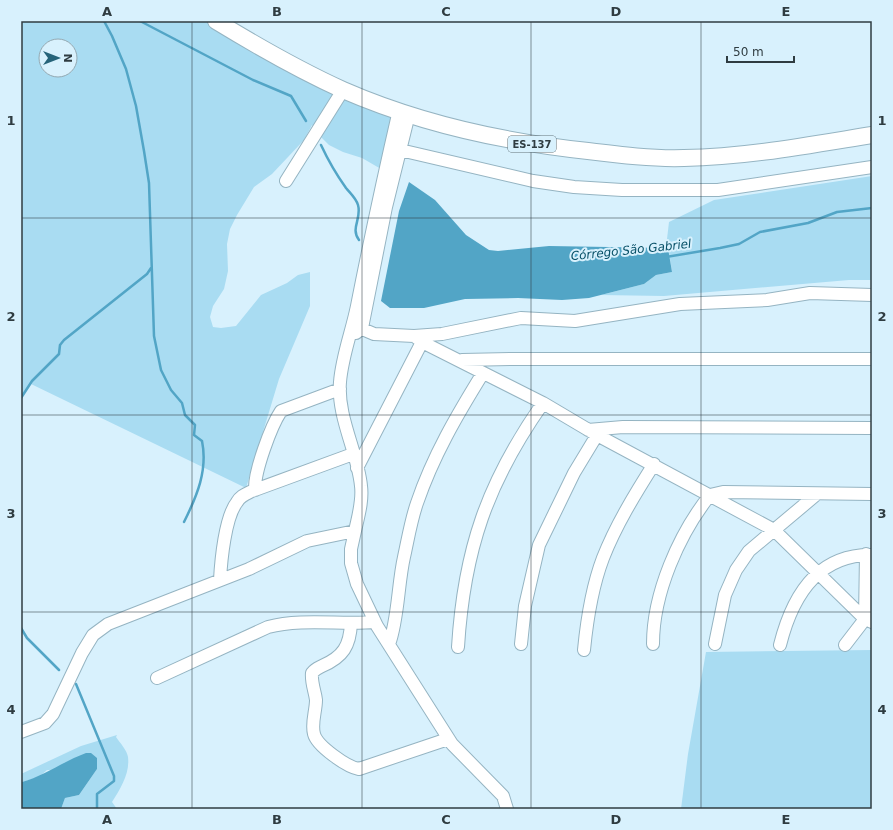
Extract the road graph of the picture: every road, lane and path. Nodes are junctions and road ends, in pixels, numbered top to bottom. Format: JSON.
{"nodes":[{"id":1,"x":216,"y":21,"type":"edge"},
{"id":2,"x":344,"y":90,"type":"junction"},
{"id":3,"x":404,"y":112,"type":"junction"},
{"id":4,"x":872,"y":135,"type":"edge"},
{"id":5,"x":400,"y":150,"type":"junction"},
{"id":6,"x":872,"y":167,"type":"edge"},
{"id":7,"x":286,"y":181,"type":"dead end"},
{"id":8,"x":872,"y":295,"type":"edge"},
{"id":9,"x":358,"y":327,"type":"junction"},
{"id":10,"x":418,"y":339,"type":"junction"},
{"id":11,"x":872,"y":359,"type":"edge"},
{"id":12,"x":461,"y":360,"type":"junction"},
{"id":13,"x":483,"y":373,"type":"junction"},
{"id":14,"x":340,"y":389,"type":"junction"},
{"id":15,"x":543,"y":403,"type":"junction"},
{"id":16,"x":872,"y":428,"type":"edge"},
{"id":17,"x":592,"y":432,"type":"junction"},
{"id":18,"x":353,"y":454,"type":"junction"},
{"id":19,"x":654,"y":464,"type":"junction"},
{"id":20,"x":357,"y":468,"type":"junction"},
{"id":21,"x":255,"y":490,"type":"junction"},
{"id":22,"x":817,"y":494,"type":"junction"},
{"id":23,"x":872,"y":494,"type":"edge"},
{"id":24,"x":710,"y":495,"type":"junction"},
{"id":25,"x":774,"y":530,"type":"junction"},
{"id":26,"x":354,"y":531,"type":"junction"},
{"id":27,"x":869,"y":554,"type":"edge"},
{"id":28,"x":820,"y":573,"type":"junction"},
{"id":29,"x":220,"y":580,"type":"junction"},
{"id":30,"x":868,"y":620,"type":"edge"},
{"id":31,"x":375,"y":622,"type":"junction"},
{"id":32,"x":351,"y":623,"type":"junction"},
{"id":33,"x":389,"y":644,"type":"junction"},
{"id":34,"x":521,"y":644,"type":"dead end"},
{"id":35,"x":653,"y":644,"type":"dead end"},
{"id":36,"x":715,"y":644,"type":"dead end"},
{"id":37,"x":780,"y":645,"type":"dead end"},
{"id":38,"x":845,"y":645,"type":"dead end"},
{"id":39,"x":458,"y":647,"type":"dead end"},
{"id":40,"x":584,"y":650,"type":"dead end"},
{"id":41,"x":157,"y":678,"type":"dead end"},
{"id":42,"x":21,"y":732,"type":"edge"},
{"id":43,"x":448,"y":738,"type":"junction"},
{"id":44,"x":507,"y":809,"type":"edge"}],
"edges":[{"from":1,"to":2,"type":"main road","number":"ES-137"},
{"from":2,"to":3,"type":"main road","number":"ES-137"},
{"from":2,"to":7,"type":"street"},
{"from":3,"to":4,"type":"main road","number":"ES-137"},
{"from":3,"to":5,"type":"street"},
{"from":3,"to":9,"type":"street"},
{"from":5,"to":6,"type":"street"},
{"from":5,"to":9,"type":"street"},
{"from":8,"to":10,"type":"street"},
{"from":9,"to":10,"type":"street"},
{"from":9,"to":14,"type":"street"},
{"from":10,"to":12,"type":"street"},
{"from":10,"to":20,"type":"street"},
{"from":11,"to":12,"type":"street"},
{"from":12,"to":13,"type":"street"},
{"from":13,"to":15,"type":"street"},
{"from":13,"to":33,"type":"street"},
{"from":14,"to":18,"type":"street"},
{"from":14,"to":21,"type":"street"},
{"from":15,"to":17,"type":"street"},
{"from":15,"to":39,"type":"street"},
{"from":16,"to":17,"type":"street"},
{"from":17,"to":19,"type":"street"},
{"from":17,"to":34,"type":"street"},
{"from":18,"to":20,"type":"street"},
{"from":18,"to":21,"type":"street"},
{"from":19,"to":24,"type":"street"},
{"from":19,"to":40,"type":"street"},
{"from":20,"to":26,"type":"street"},
{"from":21,"to":29,"type":"street"},
{"from":22,"to":23,"type":"street"},
{"from":22,"to":24,"type":"street"},
{"from":22,"to":25,"type":"street"},
{"from":24,"to":25,"type":"street"},
{"from":24,"to":35,"type":"street"},
{"from":25,"to":28,"type":"street"},
{"from":25,"to":36,"type":"street"},
{"from":26,"to":29,"type":"street"},
{"from":26,"to":31,"type":"street"},
{"from":27,"to":28,"type":"street"},
{"from":27,"to":30,"type":"street"},
{"from":28,"to":30,"type":"street"},
{"from":28,"to":37,"type":"street"},
{"from":29,"to":42,"type":"street"},
{"from":30,"to":38,"type":"street"},
{"from":31,"to":32,"type":"street"},
{"from":31,"to":33,"type":"street"},
{"from":32,"to":41,"type":"street"},
{"from":32,"to":43,"type":"street"},
{"from":33,"to":43,"type":"street"},
{"from":43,"to":44,"type":"street"}]}
